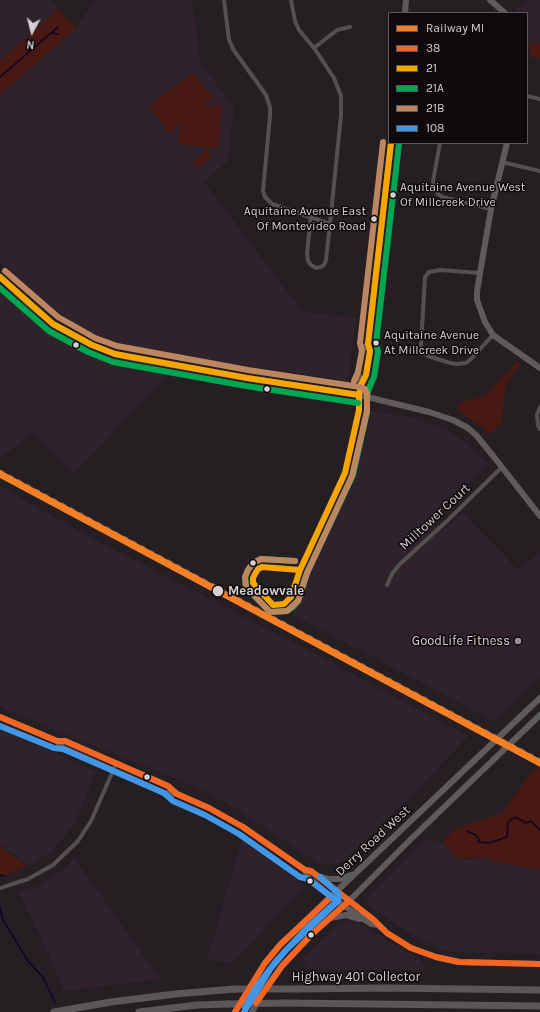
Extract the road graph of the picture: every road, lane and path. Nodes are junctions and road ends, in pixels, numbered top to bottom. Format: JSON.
{"nodes":[{"id":1,"x":224,"y":0,"type":"edge"},
{"id":2,"x":291,"y":0,"type":"edge"},
{"id":3,"x":406,"y":0,"type":"edge"},
{"id":4,"x":490,"y":0,"type":"edge"},
{"id":5,"x":405,"y":12,"type":"edge"},
{"id":6,"x":504,"y":12,"type":"edge"},
{"id":7,"x":350,"y":27,"type":"dead end"},
{"id":8,"x":314,"y":48,"type":"junction"},
{"id":9,"x":528,"y":96,"type":"edge"},
{"id":10,"x":540,"y":99,"type":"edge"},
{"id":11,"x":391,"y":144,"type":"edge"},
{"id":12,"x":440,"y":144,"type":"edge"},
{"id":13,"x":507,"y":144,"type":"edge"},
{"id":14,"x":502,"y":162,"type":"junction"},
{"id":15,"x":540,"y":171,"type":"edge"},
{"id":16,"x":491,"y":209,"type":"junction"},
{"id":17,"x":311,"y":217,"type":"junction"},
{"id":18,"x":330,"y":224,"type":"junction"},
{"id":19,"x":480,"y":273,"type":"junction"},
{"id":20,"x":0,"y":276,"type":"edge"},
{"id":21,"x":493,"y":335,"type":"junction"},
{"id":22,"x":540,"y":368,"type":"edge"},
{"id":23,"x":359,"y":395,"type":"junction"},
{"id":24,"x":540,"y":407,"type":"edge"},
{"id":25,"x":540,"y":429,"type":"edge"},
{"id":26,"x":502,"y":467,"type":"junction"},
{"id":27,"x":540,"y":516,"type":"edge"},
{"id":28,"x":387,"y":585,"type":"dead end"},
{"id":29,"x":540,"y":698,"type":"edge"},
{"id":30,"x":540,"y":715,"type":"edge"},
{"id":31,"x":0,"y":717,"type":"edge"},
{"id":32,"x":115,"y":767,"type":"junction"},
{"id":33,"x":305,"y":870,"type":"junction"},
{"id":34,"x":354,"y":874,"type":"junction"},
{"id":35,"x":319,"y":877,"type":"junction"},
{"id":36,"x":0,"y":888,"type":"edge"},
{"id":37,"x":336,"y":891,"type":"junction"},
{"id":38,"x":331,"y":897,"type":"junction"},
{"id":39,"x":349,"y":900,"type":"junction"},
{"id":40,"x":344,"y":905,"type":"junction"},
{"id":41,"x":329,"y":918,"type":"junction"},
{"id":42,"x":365,"y":920,"type":"junction"},
{"id":43,"x":378,"y":925,"type":"junction"},
{"id":44,"x":540,"y":964,"type":"edge"},
{"id":45,"x":540,"y":990,"type":"edge"},
{"id":46,"x":540,"y":1006,"type":"edge"},
{"id":47,"x":54,"y":1012,"type":"edge"},
{"id":48,"x":139,"y":1012,"type":"edge"},
{"id":49,"x":235,"y":1012,"type":"edge"},
{"id":50,"x":252,"y":1012,"type":"edge"}],
"edges":[{"from":1,"to":17,"type":"street"},
{"from":2,"to":8,"type":"street"},
{"from":3,"to":5,"type":"street"},
{"from":4,"to":6,"type":"street"},
{"from":7,"to":8,"type":"street"},
{"from":8,"to":18,"type":"street"},
{"from":9,"to":10,"type":"street"},
{"from":11,"to":23,"type":"street"},
{"from":12,"to":16,"type":"street"},
{"from":13,"to":14,"type":"street"},
{"from":14,"to":15,"type":"street"},
{"from":14,"to":16,"type":"street"},
{"from":16,"to":19,"type":"street"},
{"from":17,"to":18,"type":"street"},
{"from":17,"to":18,"type":"street"},
{"from":19,"to":21,"type":"street"},
{"from":19,"to":21,"type":"street"},
{"from":20,"to":23,"type":"street"},
{"from":21,"to":22,"type":"street"},
{"from":23,"to":26,"type":"street"},
{"from":24,"to":25,"type":"street"},
{"from":26,"to":27,"type":"street"},
{"from":26,"to":28,"type":"street","name":"Milltower Court"},
{"from":29,"to":34,"type":"street","name":"Derry Road West"},
{"from":30,"to":39,"type":"street","name":"Derry Road West"},
{"from":31,"to":32,"type":"street"},
{"from":32,"to":33,"type":"street"},
{"from":32,"to":36,"type":"street"},
{"from":33,"to":35,"type":"street"},
{"from":33,"to":38,"type":"street"},
{"from":34,"to":35,"type":"street"},
{"from":34,"to":37,"type":"street","name":"Derry Road West"},
{"from":35,"to":37,"type":"street"},
{"from":37,"to":38,"type":"street","name":"Derry Road West"},
{"from":37,"to":39,"type":"street"},
{"from":38,"to":40,"type":"street"},
{"from":38,"to":49,"type":"street","name":"Derry Road West"},
{"from":39,"to":40,"type":"street","name":"Derry Road West"},
{"from":39,"to":43,"type":"street"},
{"from":40,"to":41,"type":"street","name":"Derry Road West"},
{"from":40,"to":42,"type":"street"},
{"from":41,"to":42,"type":"street"},
{"from":41,"to":50,"type":"street","name":"Derry Road West"},
{"from":42,"to":43,"type":"street"},
{"from":43,"to":44,"type":"street"},
{"from":45,"to":47,"type":"highway","name":"Highway 401 Collector","bridge":true},
{"from":46,"to":48,"type":"highway","bridge":true}]}
